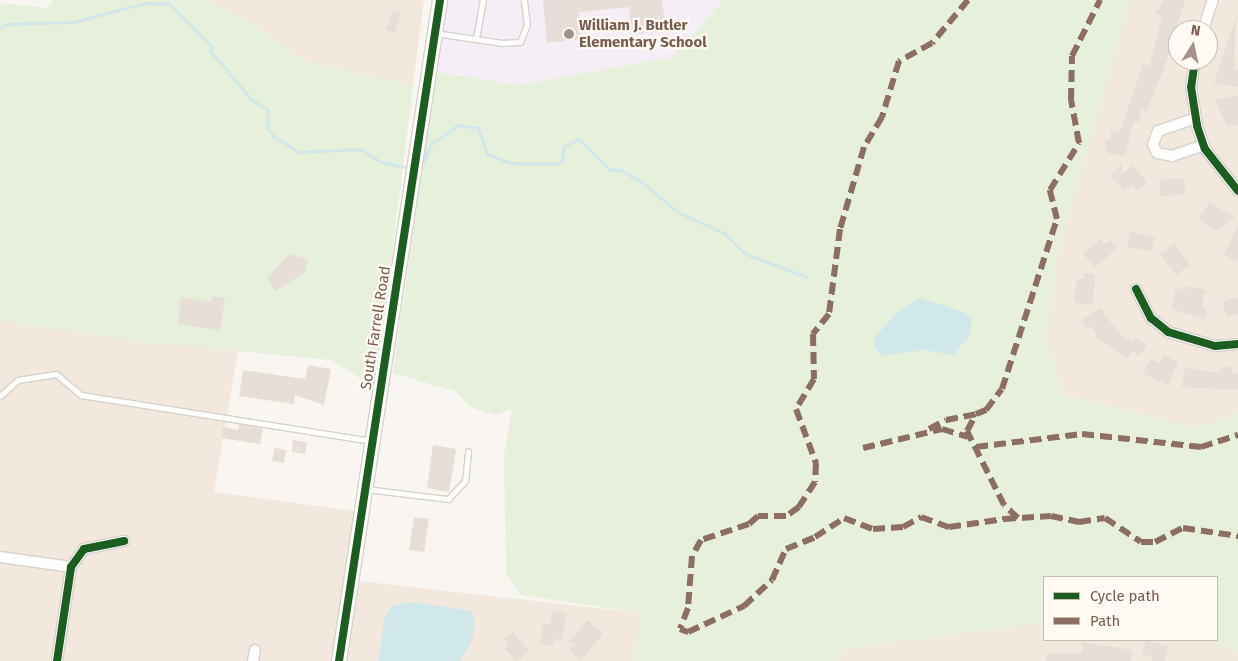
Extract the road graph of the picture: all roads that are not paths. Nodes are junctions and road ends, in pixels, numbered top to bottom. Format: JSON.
{"nodes":[{"id":1,"x":440,"y":0,"type":"edge"},
{"id":2,"x":483,"y":0,"type":"edge"},
{"id":3,"x":524,"y":0,"type":"edge"},
{"id":4,"x":1213,"y":0,"type":"edge"},
{"id":5,"x":1206,"y":20,"type":"edge"},
{"id":6,"x":435,"y":33,"type":"junction"},
{"id":7,"x":476,"y":40,"type":"junction"},
{"id":8,"x":1194,"y":70,"type":"edge"},
{"id":9,"x":1196,"y":118,"type":"junction"},
{"id":10,"x":1204,"y":146,"type":"junction"},
{"id":11,"x":1238,"y":191,"type":"edge"},
{"id":12,"x":1136,"y":289,"type":"dead end"},
{"id":13,"x":1238,"y":344,"type":"edge"},
{"id":14,"x":0,"y":396,"type":"edge"},
{"id":15,"x":373,"y":441,"type":"junction"},
{"id":16,"x":468,"y":451,"type":"dead end"},
{"id":17,"x":366,"y":489,"type":"junction"},
{"id":18,"x":124,"y":541,"type":"dead end"},
{"id":19,"x":0,"y":557,"type":"edge"},
{"id":20,"x":71,"y":567,"type":"junction"},
{"id":21,"x":57,"y":661,"type":"edge"},
{"id":22,"x":339,"y":661,"type":"edge"}],
"edges":[{"from":1,"to":6,"type":"street","name":"South Farrell Road"},
{"from":2,"to":7,"type":"lane"},
{"from":3,"to":7,"type":"lane"},
{"from":4,"to":5,"type":"street"},
{"from":6,"to":7,"type":"lane"},
{"from":6,"to":15,"type":"street","name":"South Farrell Road"},
{"from":8,"to":9,"type":"street"},
{"from":9,"to":10,"type":"street"},
{"from":9,"to":10,"type":"street"},
{"from":10,"to":11,"type":"street"},
{"from":12,"to":13,"type":"street"},
{"from":14,"to":15,"type":"lane"},
{"from":15,"to":17,"type":"street","name":"South Farrell Road"},
{"from":16,"to":17,"type":"lane"},
{"from":17,"to":22,"type":"street","name":"South Farrell Road"},
{"from":18,"to":20,"type":"street"},
{"from":19,"to":20,"type":"street"},
{"from":20,"to":21,"type":"street"}]}
